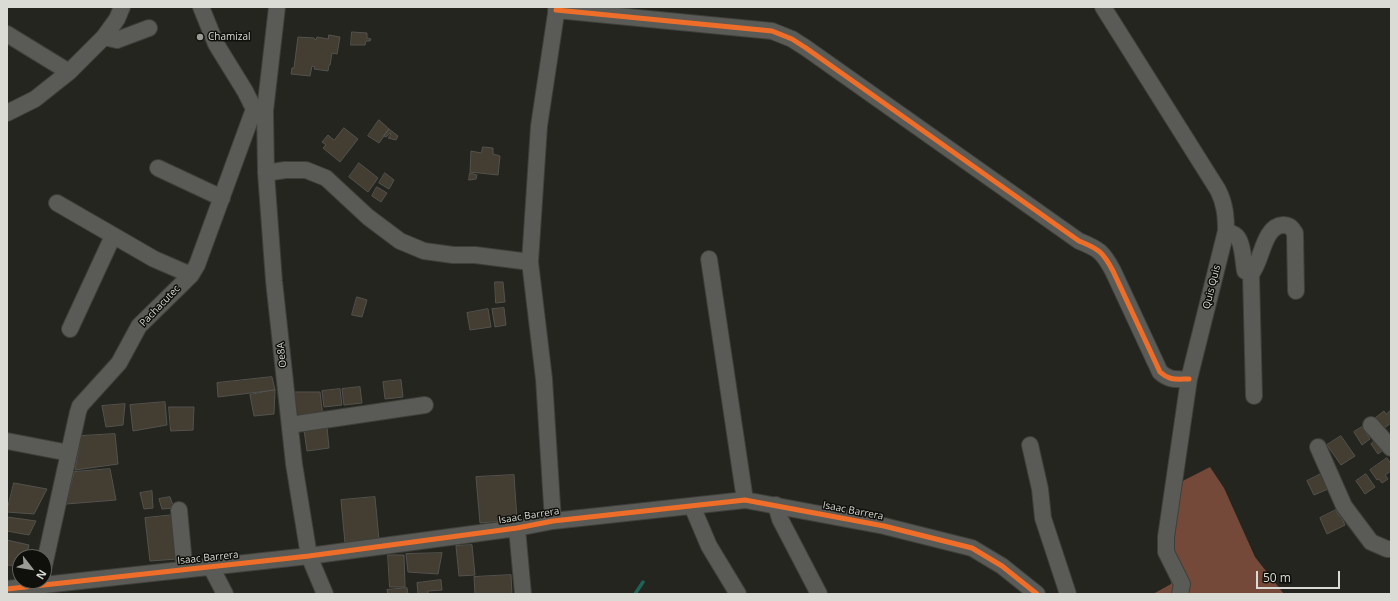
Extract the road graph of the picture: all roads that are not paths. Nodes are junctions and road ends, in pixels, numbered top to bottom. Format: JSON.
{"nodes":[{"id":1,"x":122,"y":7,"type":"edge"},
{"id":2,"x":201,"y":7,"type":"edge"},
{"id":3,"x":277,"y":7,"type":"edge"},
{"id":4,"x":1103,"y":7,"type":"edge"},
{"id":5,"x":556,"y":8,"type":"edge"},
{"id":6,"x":149,"y":28,"type":"dead end"},
{"id":7,"x":7,"y":34,"type":"edge"},
{"id":8,"x":104,"y":36,"type":"junction"},
{"id":9,"x":69,"y":72,"type":"junction"},
{"id":10,"x":260,"y":110,"type":"junction"},
{"id":11,"x":7,"y":114,"type":"edge"},
{"id":12,"x":158,"y":168,"type":"dead end"},
{"id":13,"x":266,"y":174,"type":"junction"},
{"id":14,"x":222,"y":198,"type":"junction"},
{"id":15,"x":56,"y":203,"type":"dead end"},
{"id":16,"x":1226,"y":231,"type":"junction"},
{"id":17,"x":113,"y":236,"type":"junction"},
{"id":18,"x":709,"y":259,"type":"dead end"},
{"id":19,"x":530,"y":262,"type":"junction"},
{"id":20,"x":1251,"y":274,"type":"junction"},
{"id":21,"x":191,"y":275,"type":"junction"},
{"id":22,"x":1296,"y":291,"type":"dead end"},
{"id":23,"x":70,"y":329,"type":"dead end"},
{"id":24,"x":1189,"y":379,"type":"junction"},
{"id":25,"x":1254,"y":396,"type":"dead end"},
{"id":26,"x":425,"y":405,"type":"dead end"},
{"id":27,"x":290,"y":425,"type":"junction"},
{"id":28,"x":1371,"y":425,"type":"dead end"},
{"id":29,"x":7,"y":441,"type":"edge"},
{"id":30,"x":1030,"y":444,"type":"dead end"},
{"id":31,"x":1318,"y":447,"type":"dead end"},
{"id":32,"x":1391,"y":448,"type":"edge"},
{"id":33,"x":69,"y":453,"type":"junction"},
{"id":34,"x":745,"y":500,"type":"junction"},
{"id":35,"x":776,"y":505,"type":"junction"},
{"id":36,"x":692,"y":506,"type":"junction"},
{"id":37,"x":179,"y":510,"type":"dead end"},
{"id":38,"x":553,"y":521,"type":"junction"},
{"id":39,"x":517,"y":528,"type":"junction"},
{"id":40,"x":48,"y":549,"type":"edge"},
{"id":41,"x":1391,"y":549,"type":"edge"},
{"id":42,"x":309,"y":556,"type":"junction"},
{"id":43,"x":211,"y":567,"type":"junction"},
{"id":44,"x":186,"y":569,"type":"junction"},
{"id":45,"x":52,"y":586,"type":"edge"},
{"id":46,"x":225,"y":594,"type":"edge"},
{"id":47,"x":325,"y":594,"type":"edge"},
{"id":48,"x":523,"y":594,"type":"edge"},
{"id":49,"x":738,"y":594,"type":"edge"},
{"id":50,"x":819,"y":594,"type":"edge"},
{"id":51,"x":1037,"y":594,"type":"edge"},
{"id":52,"x":1068,"y":594,"type":"edge"},
{"id":53,"x":1180,"y":594,"type":"edge"}],
"edges":[{"from":1,"to":8,"type":"street"},
{"from":2,"to":10,"type":"street"},
{"from":3,"to":10,"type":"street","name":"Pachacutec"},
{"from":4,"to":16,"type":"street","name":"Quis Quis"},
{"from":5,"to":19,"type":"street"},
{"from":5,"to":24,"type":"street"},
{"from":6,"to":8,"type":"street"},
{"from":7,"to":9,"type":"street"},
{"from":8,"to":9,"type":"street"},
{"from":9,"to":11,"type":"street"},
{"from":10,"to":13,"type":"street","name":"Oe8A"},
{"from":10,"to":14,"type":"street","name":"Pachacutec"},
{"from":12,"to":14,"type":"street"},
{"from":13,"to":19,"type":"street"},
{"from":13,"to":27,"type":"street","name":"Oe8A"},
{"from":14,"to":21,"type":"street","name":"Pachacutec"},
{"from":15,"to":17,"type":"street"},
{"from":16,"to":20,"type":"street"},
{"from":16,"to":24,"type":"street","name":"Quis Quis"},
{"from":17,"to":21,"type":"street"},
{"from":17,"to":23,"type":"street"},
{"from":18,"to":34,"type":"street"},
{"from":19,"to":38,"type":"street"},
{"from":20,"to":22,"type":"street"},
{"from":20,"to":25,"type":"street"},
{"from":21,"to":33,"type":"street","name":"Pachacutec"},
{"from":24,"to":53,"type":"street","name":"Quis Quis"},
{"from":26,"to":27,"type":"street"},
{"from":27,"to":42,"type":"street","name":"Oe8A"},
{"from":28,"to":32,"type":"street"},
{"from":29,"to":33,"type":"street"},
{"from":30,"to":52,"type":"street"},
{"from":31,"to":41,"type":"street"},
{"from":33,"to":40,"type":"street","name":"Pachacutec"},
{"from":34,"to":35,"type":"street","name":"Isaac Barrera"},
{"from":34,"to":36,"type":"street","name":"Isaac Barrera"},
{"from":35,"to":50,"type":"street"},
{"from":35,"to":51,"type":"street","name":"Isaac Barrera"},
{"from":36,"to":38,"type":"street","name":"Isaac Barrera"},
{"from":36,"to":49,"type":"street"},
{"from":37,"to":44,"type":"street"},
{"from":38,"to":39,"type":"street","name":"Isaac Barrera"},
{"from":39,"to":42,"type":"street","name":"Isaac Barrera"},
{"from":39,"to":48,"type":"street"},
{"from":42,"to":43,"type":"street","name":"Isaac Barrera"},
{"from":42,"to":47,"type":"street","name":"Oe8A"},
{"from":43,"to":44,"type":"street","name":"Isaac Barrera"},
{"from":43,"to":46,"type":"street"},
{"from":44,"to":45,"type":"street","name":"Isaac Barrera"}]}
